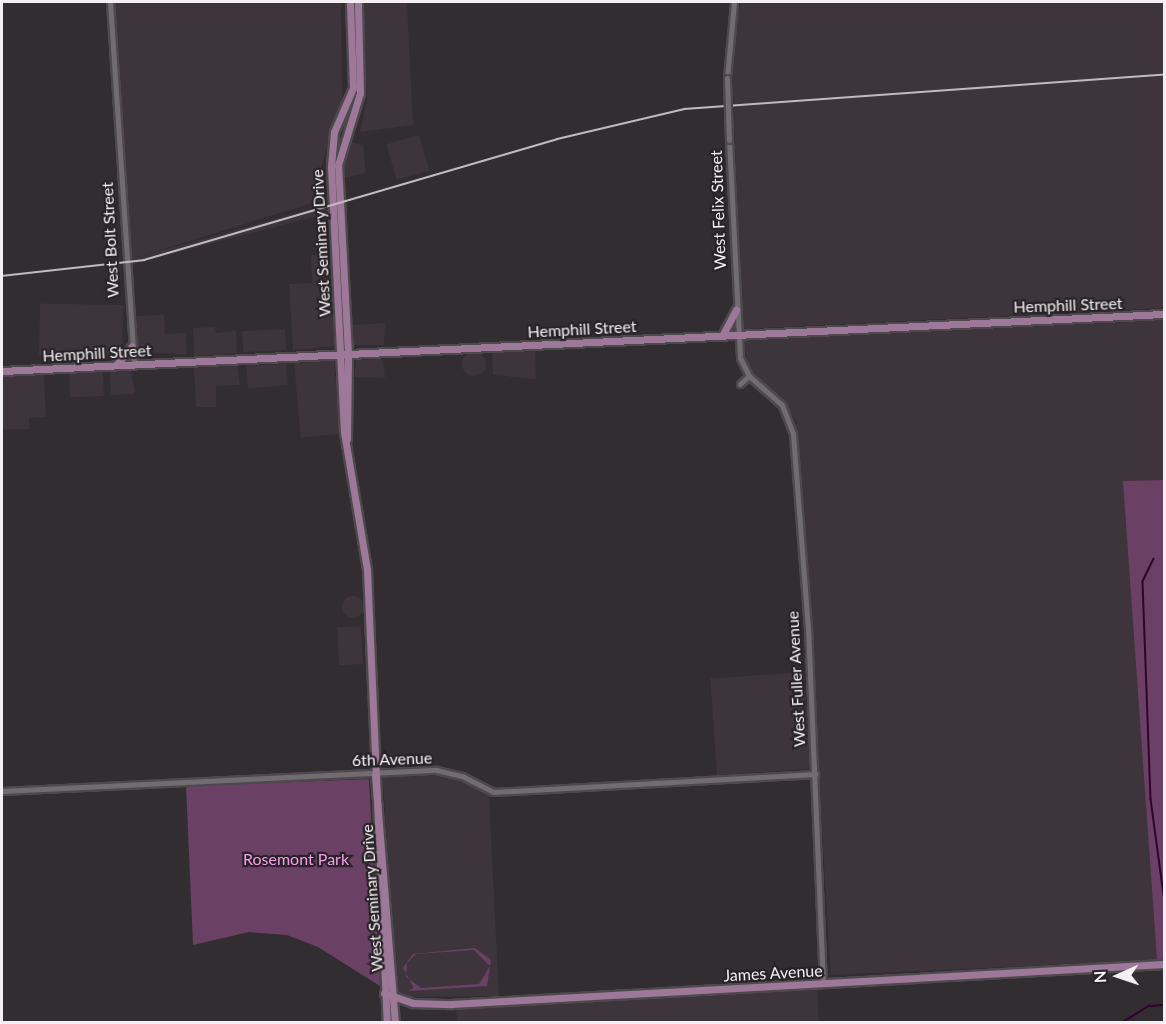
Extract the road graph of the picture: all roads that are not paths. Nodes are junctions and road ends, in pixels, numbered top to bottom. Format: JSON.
{"nodes":[{"id":1,"x":110,"y":2,"type":"edge"},
{"id":2,"x":350,"y":2,"type":"edge"},
{"id":3,"x":357,"y":2,"type":"edge"},
{"id":4,"x":734,"y":2,"type":"edge"},
{"id":5,"x":351,"y":14,"type":"junction"},
{"id":6,"x":360,"y":36,"type":"junction"},
{"id":7,"x":353,"y":50,"type":"junction"},
{"id":8,"x":362,"y":66,"type":"junction"},
{"id":9,"x":341,"y":282,"type":"junction"},
{"id":10,"x":736,"y":310,"type":"junction"},
{"id":11,"x":1164,"y":314,"type":"edge"},
{"id":12,"x":737,"y":335,"type":"junction"},
{"id":13,"x":722,"y":336,"type":"junction"},
{"id":14,"x":132,"y":346,"type":"junction"},
{"id":15,"x":344,"y":354,"type":"junction"},
{"id":16,"x":740,"y":358,"type":"joint"},
{"id":17,"x":134,"y":364,"type":"junction"},
{"id":18,"x":116,"y":365,"type":"junction"},
{"id":19,"x":2,"y":371,"type":"edge"},
{"id":20,"x":749,"y":376,"type":"junction"},
{"id":21,"x":740,"y":384,"type":"dead end"},
{"id":22,"x":375,"y":773,"type":"junction"},
{"id":23,"x":815,"y":774,"type":"junction"},
{"id":24,"x":2,"y":791,"type":"edge"},
{"id":25,"x":1164,"y":964,"type":"edge"},
{"id":26,"x":822,"y":984,"type":"junction"},
{"id":27,"x":388,"y":995,"type":"junction"},
{"id":28,"x":387,"y":1023,"type":"edge"},
{"id":29,"x":394,"y":1023,"type":"edge"}],
"edges":[{"from":1,"to":14,"type":"street","name":"West Bolt Street"},
{"from":2,"to":5,"type":"main road","name":"West Seminary Drive"},
{"from":3,"to":5,"type":"main road"},
{"from":3,"to":6,"type":"main road","name":"West Seminary Drive"},
{"from":4,"to":10,"type":"street","name":"West Felix Street","bridge":true},
{"from":5,"to":6,"type":"main road"},
{"from":5,"to":7,"type":"main road","name":"West Seminary Drive"},
{"from":6,"to":8,"type":"main road","name":"West Seminary Drive"},
{"from":7,"to":8,"type":"main road"},
{"from":7,"to":9,"type":"main road","name":"West Seminary Drive"},
{"from":8,"to":9,"type":"main road","name":"West Seminary Drive"},
{"from":9,"to":15,"type":"main road","name":"West Seminary Drive"},
{"from":10,"to":12,"type":"street","name":"West Felix Street"},
{"from":10,"to":13,"type":"main road"},
{"from":11,"to":12,"type":"main road","name":"Hemphill Street"},
{"from":12,"to":13,"type":"main road","name":"Hemphill Street"},
{"from":12,"to":16,"type":"street","name":"West Felix Street"},
{"from":13,"to":15,"type":"main road","name":"Hemphill Street"},
{"from":14,"to":17,"type":"street","name":"West Bolt Street"},
{"from":14,"to":18,"type":"main road"},
{"from":15,"to":17,"type":"main road","name":"Hemphill Street"},
{"from":15,"to":22,"type":"main road","name":"West Seminary Drive"},
{"from":16,"to":20,"type":"street","name":"West Fuller Avenue"},
{"from":17,"to":18,"type":"main road","name":"Hemphill Street"},
{"from":18,"to":19,"type":"main road","name":"Hemphill Street"},
{"from":20,"to":21,"type":"street"},
{"from":20,"to":23,"type":"street","name":"West Fuller Avenue"},
{"from":22,"to":23,"type":"street","name":"6th Avenue"},
{"from":22,"to":24,"type":"street","name":"6th Avenue"},
{"from":22,"to":27,"type":"main road","name":"West Seminary Drive"},
{"from":23,"to":26,"type":"street","name":"West Fuller Avenue"},
{"from":25,"to":26,"type":"main road","name":"James Avenue"},
{"from":26,"to":27,"type":"main road","name":"James Avenue"},
{"from":27,"to":28,"type":"main road","name":"West Seminary Drive"},
{"from":27,"to":29,"type":"main road","name":"West Seminary Drive"}]}
